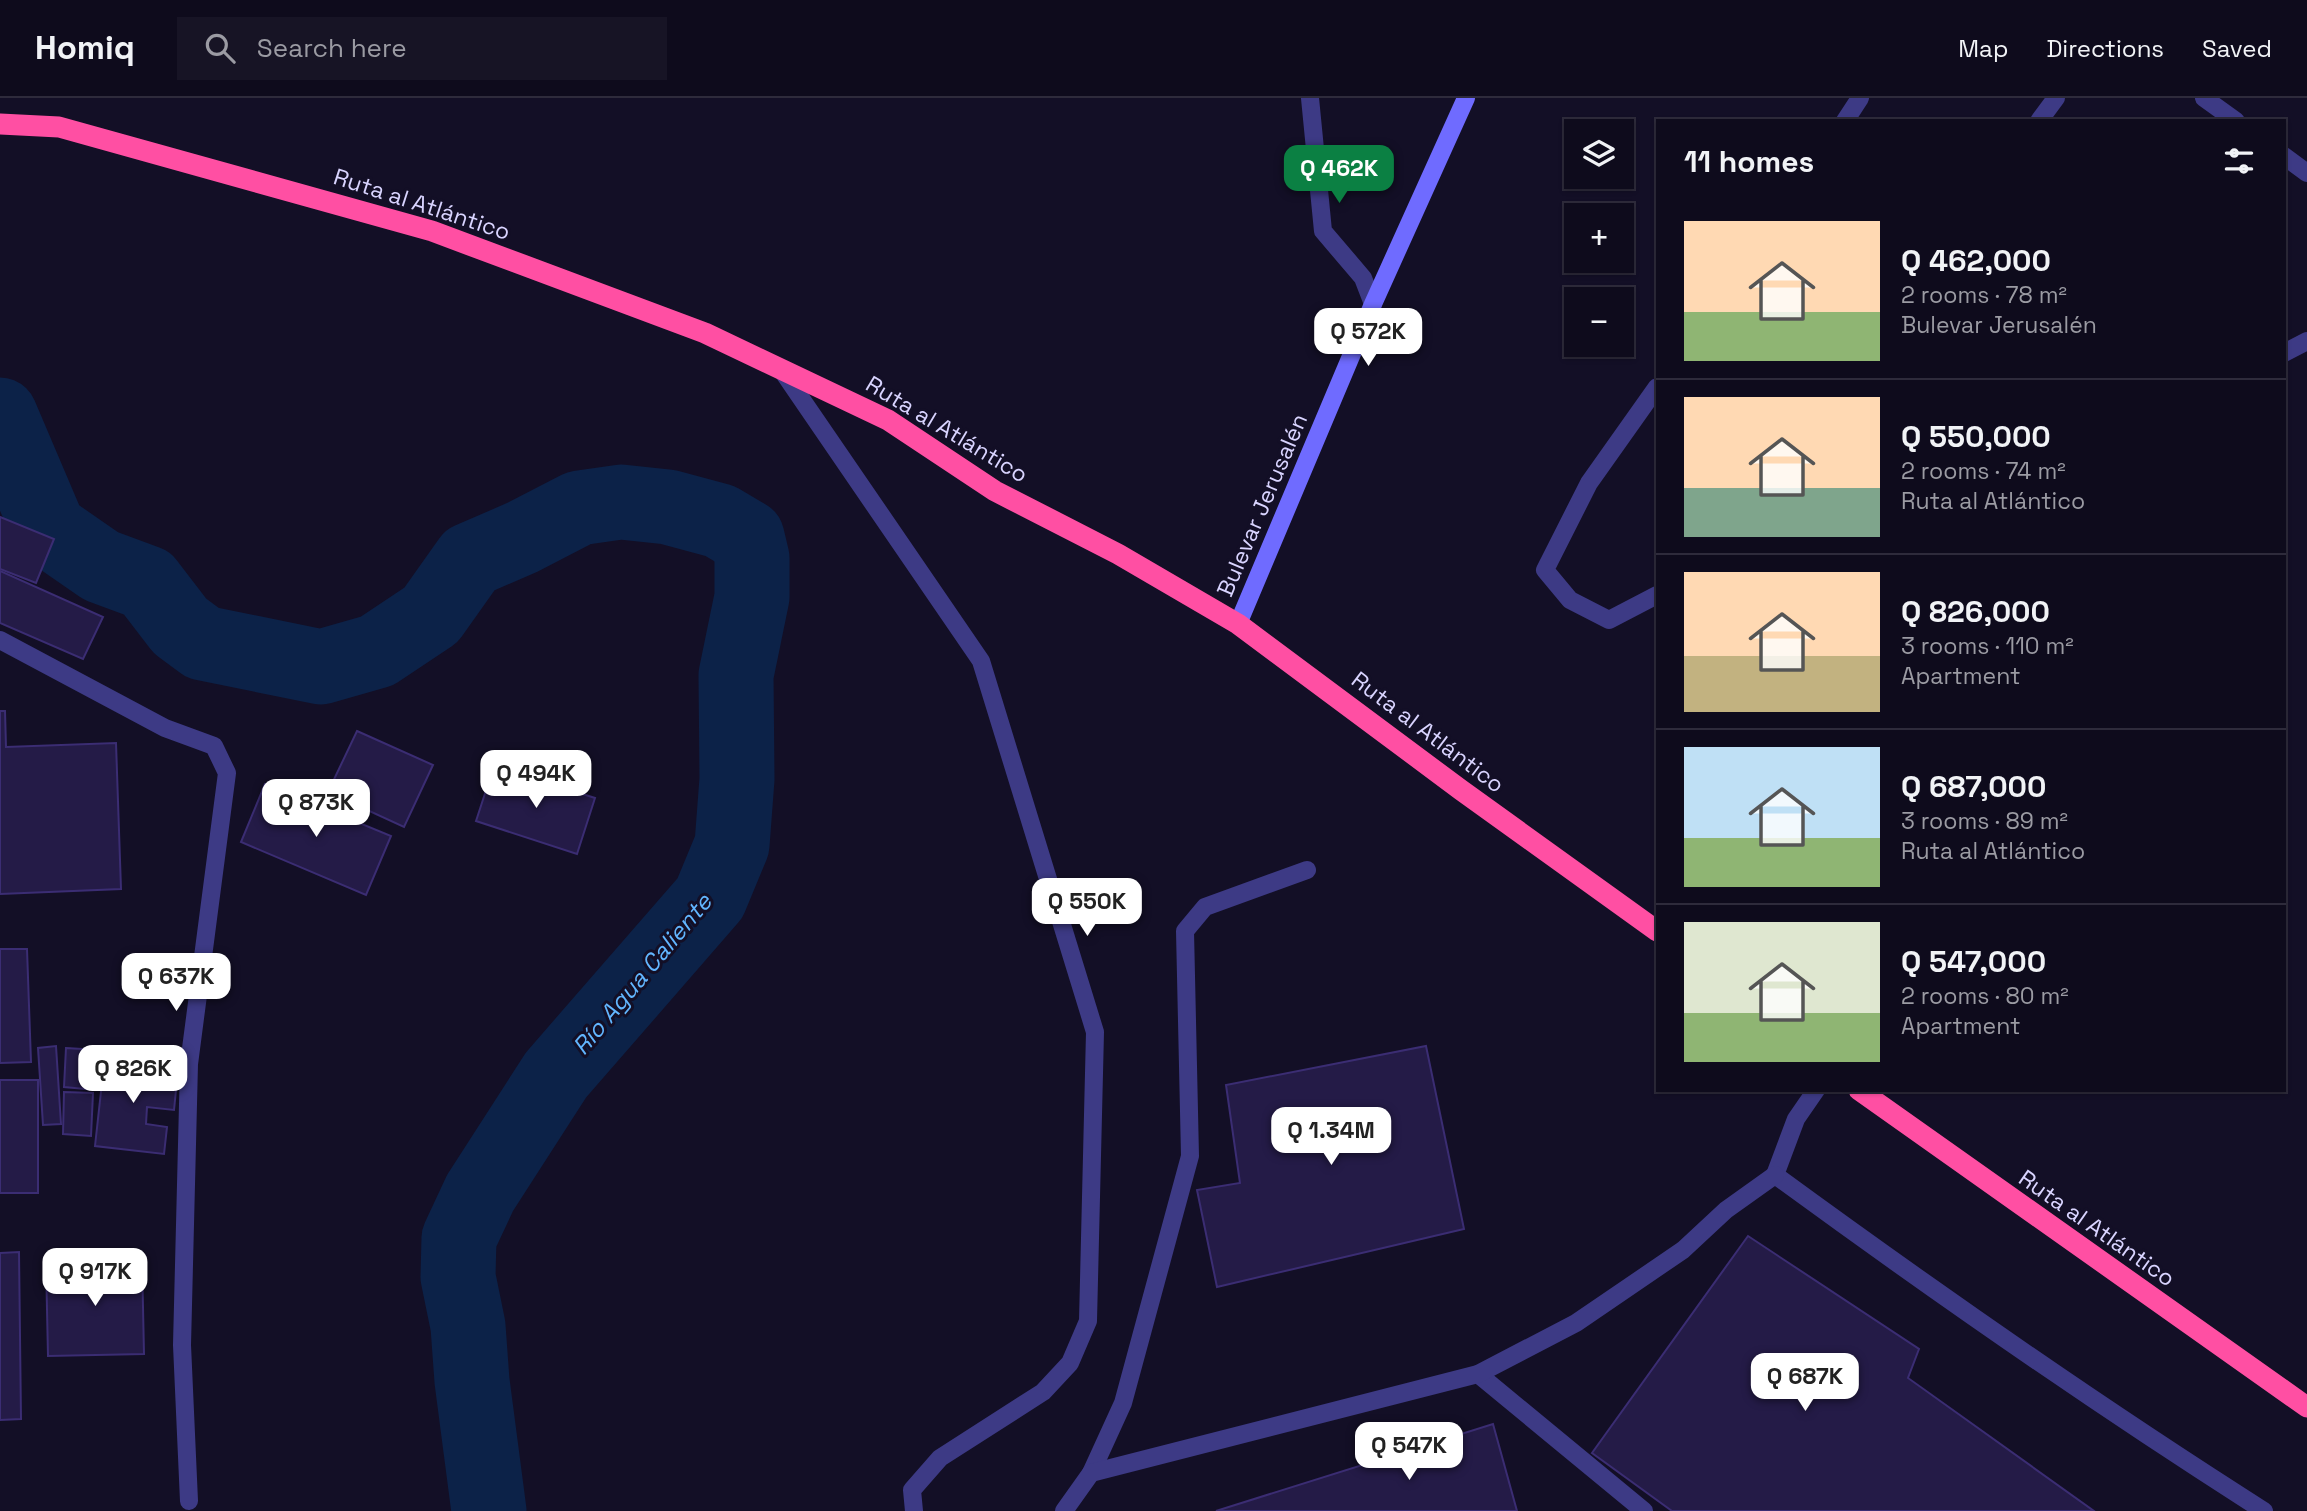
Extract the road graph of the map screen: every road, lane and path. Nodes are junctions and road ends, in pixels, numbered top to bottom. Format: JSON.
{"nodes":[{"id":1,"x":1310,"y":98,"type":"edge"},
{"id":2,"x":1466,"y":98,"type":"edge"},
{"id":3,"x":1860,"y":98,"type":"edge"},
{"id":4,"x":2056,"y":98,"type":"edge"},
{"id":5,"x":2204,"y":98,"type":"edge"},
{"id":6,"x":1845,"y":119,"type":"edge"},
{"id":7,"x":2040,"y":119,"type":"edge"},
{"id":8,"x":2233,"y":119,"type":"edge"},
{"id":9,"x":0,"y":124,"type":"edge"},
{"id":10,"x":2286,"y":157,"type":"edge"},
{"id":11,"x":2307,"y":173,"type":"edge"},
{"id":12,"x":1374,"y":304,"type":"junction"},
{"id":13,"x":2307,"y":341,"type":"edge"},
{"id":14,"x":2286,"y":352,"type":"edge"},
{"id":15,"x":781,"y":369,"type":"junction"},
{"id":16,"x":1656,"y":388,"type":"edge"},
{"id":17,"x":1656,"y":596,"type":"edge"},
{"id":18,"x":1238,"y":624,"type":"junction"},
{"id":19,"x":0,"y":640,"type":"edge"},
{"id":20,"x":1307,"y":870,"type":"dead end"},
{"id":21,"x":1656,"y":930,"type":"edge"},
{"id":22,"x":1815,"y":1092,"type":"edge"},
{"id":23,"x":1862,"y":1092,"type":"edge"},
{"id":24,"x":1775,"y":1175,"type":"junction"},
{"id":25,"x":1478,"y":1374,"type":"junction"},
{"id":26,"x":2307,"y":1407,"type":"edge"},
{"id":27,"x":1091,"y":1473,"type":"junction"},
{"id":28,"x":189,"y":1501,"type":"dead end"},
{"id":29,"x":914,"y":1511,"type":"edge"},
{"id":30,"x":1064,"y":1511,"type":"edge"},
{"id":31,"x":1644,"y":1511,"type":"edge"},
{"id":32,"x":2264,"y":1511,"type":"edge"}],
"edges":[{"from":1,"to":12,"type":"street"},
{"from":2,"to":12,"type":"main road","name":"Bulevar Jerusalén"},
{"from":3,"to":6,"type":"street"},
{"from":4,"to":7,"type":"street"},
{"from":5,"to":8,"type":"street"},
{"from":9,"to":15,"type":"highway","name":"Ruta al Atlántico"},
{"from":10,"to":11,"type":"street"},
{"from":12,"to":18,"type":"main road","name":"Bulevar Jerusalén"},
{"from":13,"to":14,"type":"street"},
{"from":15,"to":18,"type":"highway","name":"Ruta al Atlántico"},
{"from":15,"to":29,"type":"street"},
{"from":16,"to":17,"type":"street"},
{"from":18,"to":21,"type":"highway","name":"Ruta al Atlántico"},
{"from":19,"to":28,"type":"street"},
{"from":20,"to":27,"type":"street"},
{"from":22,"to":24,"type":"street"},
{"from":23,"to":26,"type":"highway","name":"Ruta al Atlántico"},
{"from":24,"to":25,"type":"street"},
{"from":24,"to":32,"type":"street"},
{"from":25,"to":27,"type":"street"},
{"from":25,"to":31,"type":"street"},
{"from":27,"to":30,"type":"street"}]}
